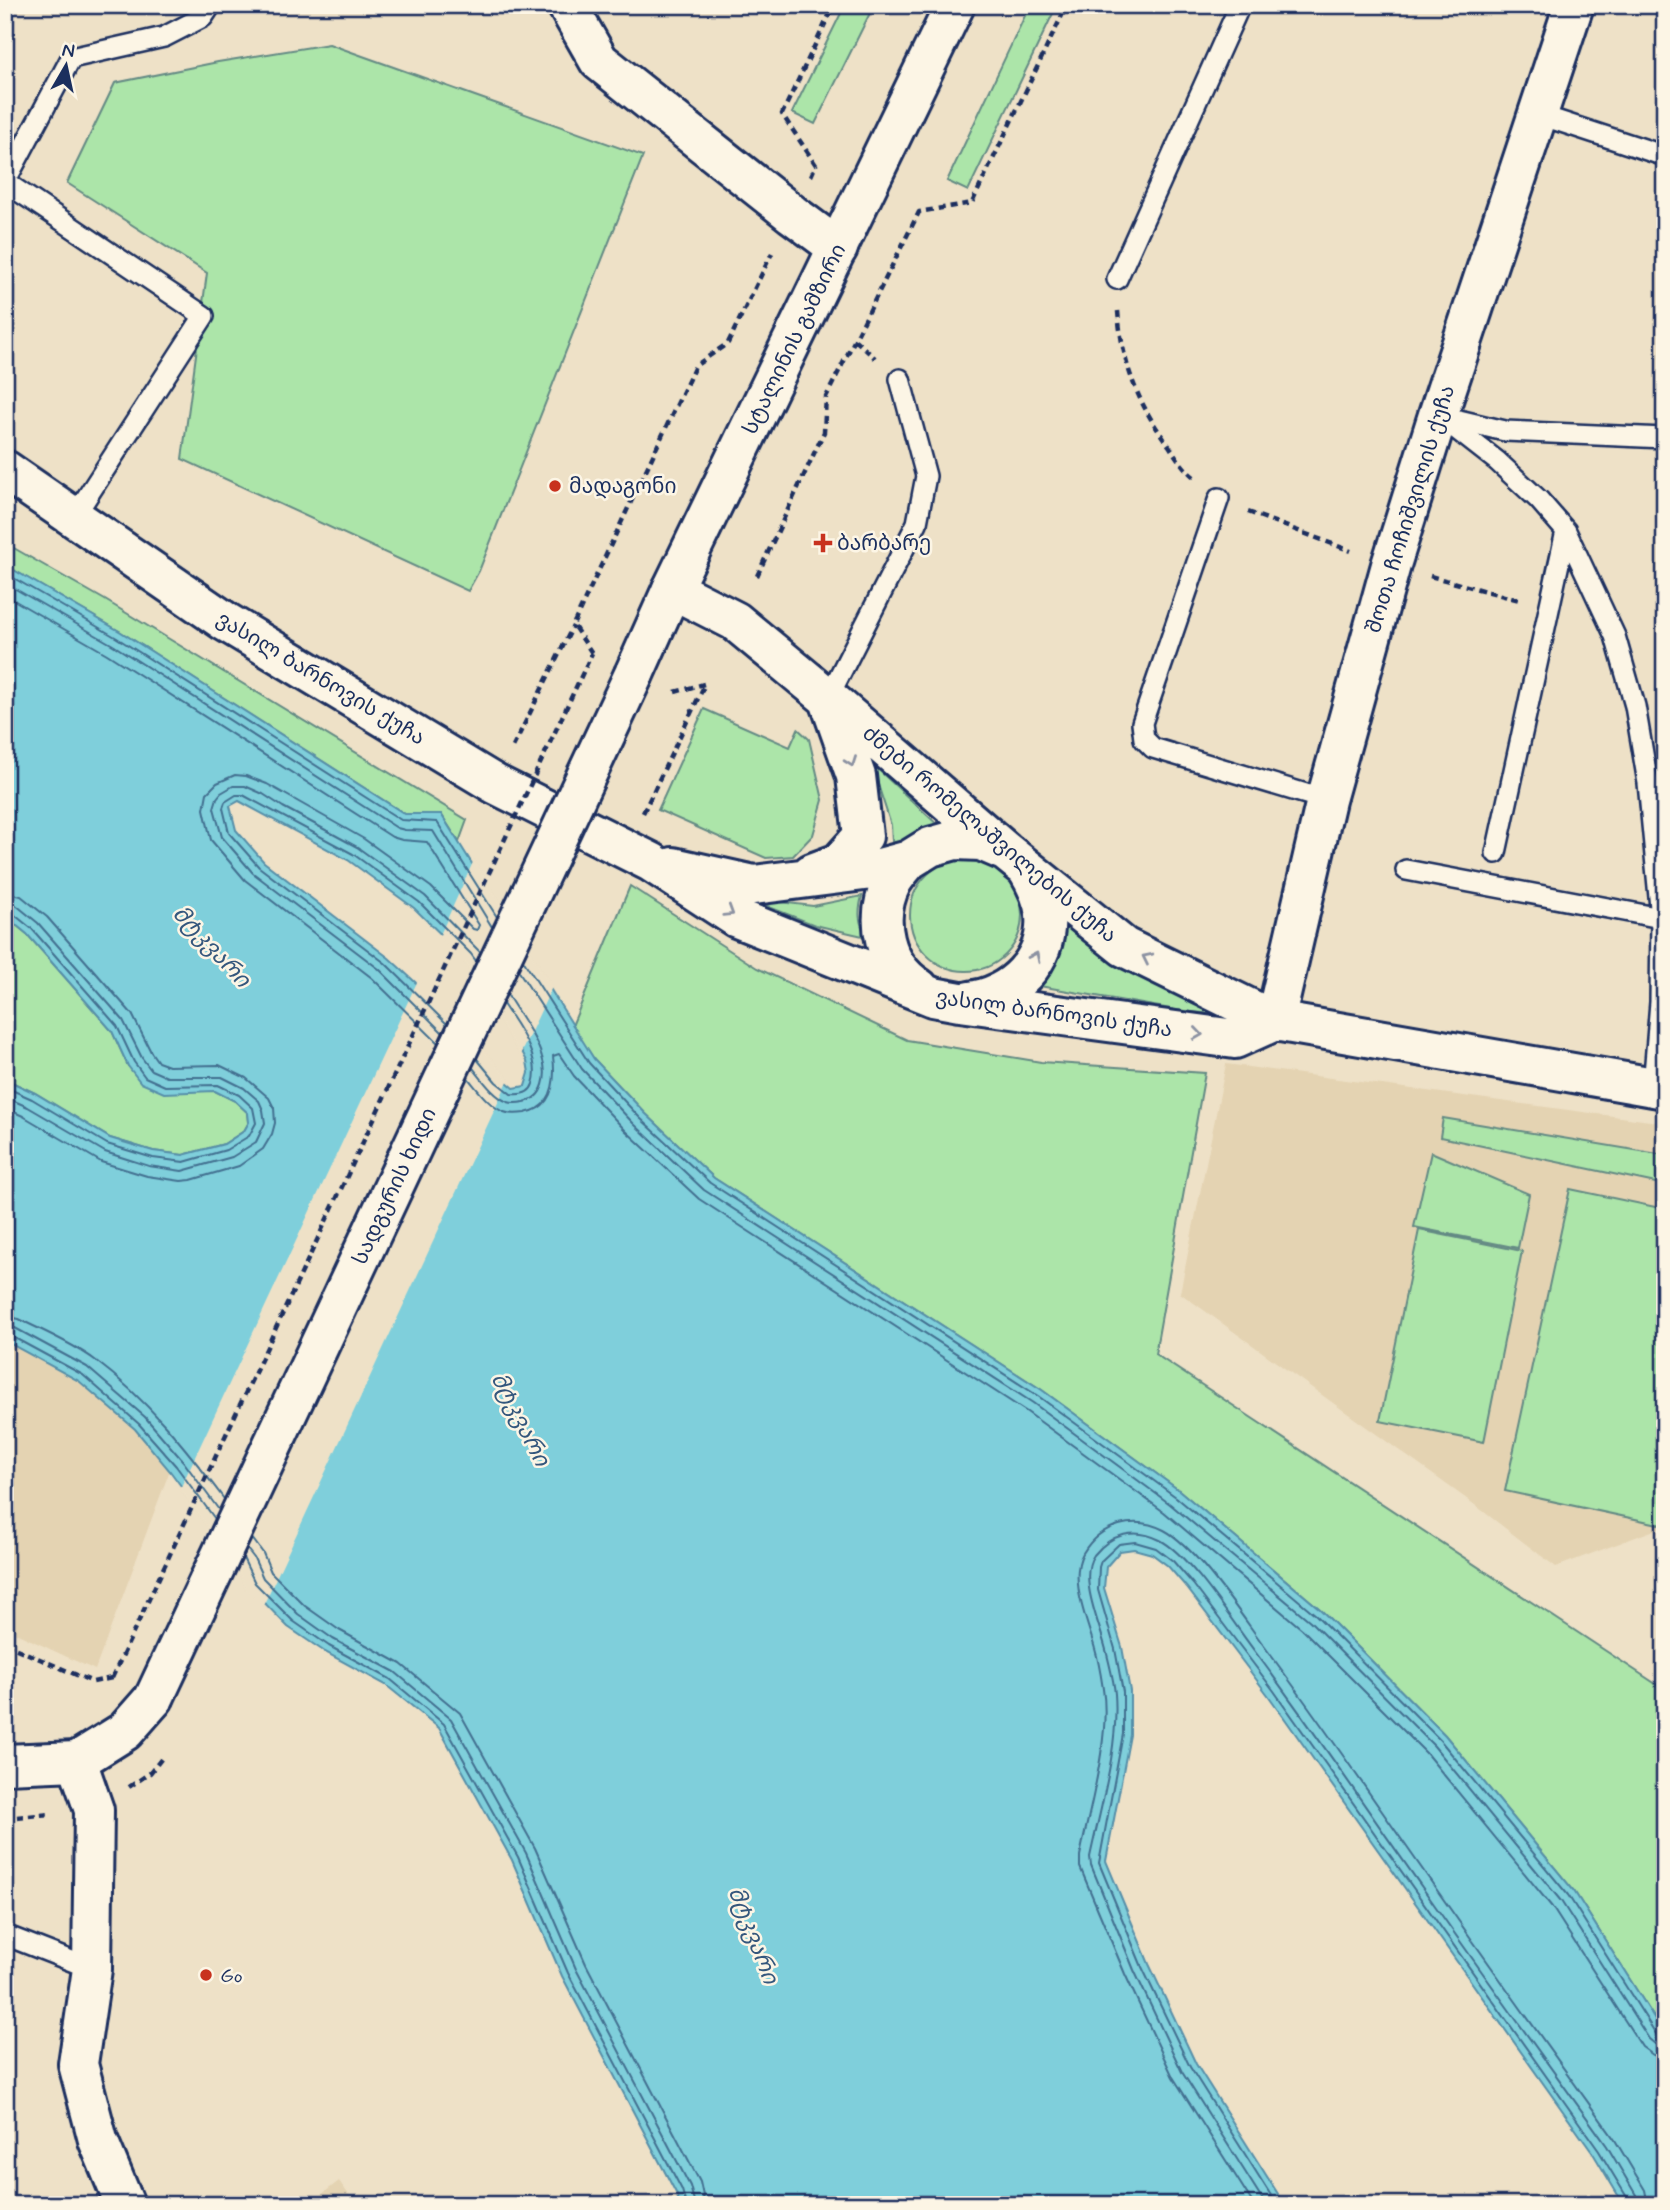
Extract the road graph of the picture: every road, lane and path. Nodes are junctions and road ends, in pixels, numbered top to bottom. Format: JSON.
{"nodes":[{"id":1,"x":211,"y":5,"type":"edge"},
{"id":2,"x":567,"y":5,"type":"edge"},
{"id":3,"x":834,"y":5,"type":"edge"},
{"id":4,"x":955,"y":5,"type":"edge"},
{"id":5,"x":1068,"y":5,"type":"edge"},
{"id":6,"x":1240,"y":5,"type":"edge"},
{"id":7,"x":1574,"y":5,"type":"edge"},
{"id":8,"x":1537,"y":114,"type":"junction"},
{"id":9,"x":1665,"y":156,"type":"edge"},
{"id":10,"x":5,"y":182,"type":"edge"},
{"id":11,"x":792,"y":214,"type":"junction"},
{"id":12,"x":838,"y":248,"type":"junction"},
{"id":13,"x":1116,"y":279,"type":"joint"},
{"id":14,"x":900,"y":379,"type":"dead end"},
{"id":15,"x":1438,"y":415,"type":"junction"},
{"id":16,"x":1665,"y":438,"type":"edge"},
{"id":17,"x":5,"y":470,"type":"edge"},
{"id":18,"x":1219,"y":498,"type":"joint"},
{"id":19,"x":74,"y":517,"type":"junction"},
{"id":20,"x":1566,"y":530,"type":"junction"},
{"id":21,"x":757,"y":576,"type":"dead end"},
{"id":22,"x":672,"y":589,"type":"junction"},
{"id":23,"x":573,"y":625,"type":"junction"},
{"id":24,"x":634,"y":674,"type":"joint"},
{"id":25,"x":675,"y":692,"type":"dead end"},
{"id":26,"x":828,"y":698,"type":"junction"},
{"id":27,"x":495,"y":784,"type":"junction"},
{"id":28,"x":1326,"y":800,"type":"junction"},
{"id":29,"x":1496,"y":853,"type":"dead end"},
{"id":30,"x":638,"y":855,"type":"junction"},
{"id":31,"x":1015,"y":859,"type":"junction"},
{"id":32,"x":1405,"y":870,"type":"dead end"},
{"id":33,"x":873,"y":871,"type":"junction"},
{"id":34,"x":1663,"y":881,"type":"edge"},
{"id":35,"x":1661,"y":918,"type":"junction"},
{"id":36,"x":946,"y":1000,"type":"junction"},
{"id":37,"x":1275,"y":1021,"type":"junction"},
{"id":38,"x":1659,"y":1088,"type":"edge"},
{"id":39,"x":5,"y":1644,"type":"edge"},
{"id":40,"x":77,"y":1761,"type":"junction"},
{"id":41,"x":5,"y":1764,"type":"edge"},
{"id":42,"x":5,"y":1935,"type":"edge"},
{"id":43,"x":92,"y":1969,"type":"junction"},
{"id":44,"x":125,"y":2205,"type":"edge"}],
"edges":[{"from":1,"to":10,"type":"lane"},
{"from":2,"to":11,"type":"street"},
{"from":3,"to":11,"type":"path"},
{"from":4,"to":12,"type":"street","name":"სტალინის გამზირი"},
{"from":5,"to":21,"type":"path"},
{"from":6,"to":13,"type":"lane"},
{"from":7,"to":8,"type":"street","name":"შოთა ჩოჩიშვილის ქუჩა"},
{"from":8,"to":9,"type":"lane"},
{"from":8,"to":15,"type":"street","name":"შოთა ჩოჩიშვილის ქუჩა"},
{"from":10,"to":19,"type":"lane"},
{"from":11,"to":12,"type":"street"},
{"from":11,"to":23,"type":"path"},
{"from":12,"to":22,"type":"street","name":"სტალინის გამზირი"},
{"from":13,"to":18,"type":"path"},
{"from":14,"to":26,"type":"lane"},
{"from":15,"to":16,"type":"lane"},
{"from":15,"to":20,"type":"lane"},
{"from":15,"to":28,"type":"street","name":"შოთა ჩოჩიშვილის ქუჩა"},
{"from":17,"to":19,"type":"street","name":"ვასილ ბარნოვის ქუჩა"},
{"from":18,"to":28,"type":"lane"},
{"from":19,"to":27,"type":"street","name":"ვასილ ბარნოვის ქუჩა"},
{"from":20,"to":29,"type":"lane"},
{"from":20,"to":34,"type":"lane"},
{"from":22,"to":24,"type":"street","name":"სტალინის გამზირი"},
{"from":22,"to":26,"type":"street","name":"ძმები რომელაშვილების ქუჩა"},
{"from":23,"to":27,"type":"path"},
{"from":23,"to":39,"type":"path","bridge":true},
{"from":24,"to":40,"type":"street","name":"სადგურის ხიდი","bridge":true},
{"from":25,"to":30,"type":"path"},
{"from":26,"to":31,"type":"street","name":"ძმები რომელაშვილების ქუჩა"},
{"from":26,"to":33,"type":"street","one_way":true},
{"from":27,"to":30,"type":"street","name":"ვასილ ბარნოვის ქუჩა"},
{"from":28,"to":37,"type":"street","name":"შოთა ჩოჩიშვილის ქუჩა"},
{"from":30,"to":33,"type":"street","name":"ვასილ ბარნოვის ქუჩა"},
{"from":30,"to":36,"type":"street","name":"ვასილ ბარნოვის ქუჩა","one_way":true},
{"from":31,"to":33,"type":"street"},
{"from":36,"to":31,"type":"street","one_way":true},
{"from":37,"to":31,"type":"street","name":"ძმები რომელაშვილების ქუჩა","one_way":true},
{"from":32,"to":35,"type":"lane"},
{"from":33,"to":36,"type":"street"},
{"from":34,"to":35,"type":"lane"},
{"from":35,"to":38,"type":"lane"},
{"from":36,"to":37,"type":"street","name":"ვასილ ბარნოვის ქუჩა","one_way":true},
{"from":37,"to":38,"type":"street","name":"ძმები რომელაშვილების ქუჩა"},
{"from":40,"to":41,"type":"street"},
{"from":40,"to":43,"type":"street"},
{"from":42,"to":43,"type":"lane"},
{"from":43,"to":44,"type":"street"}]}
